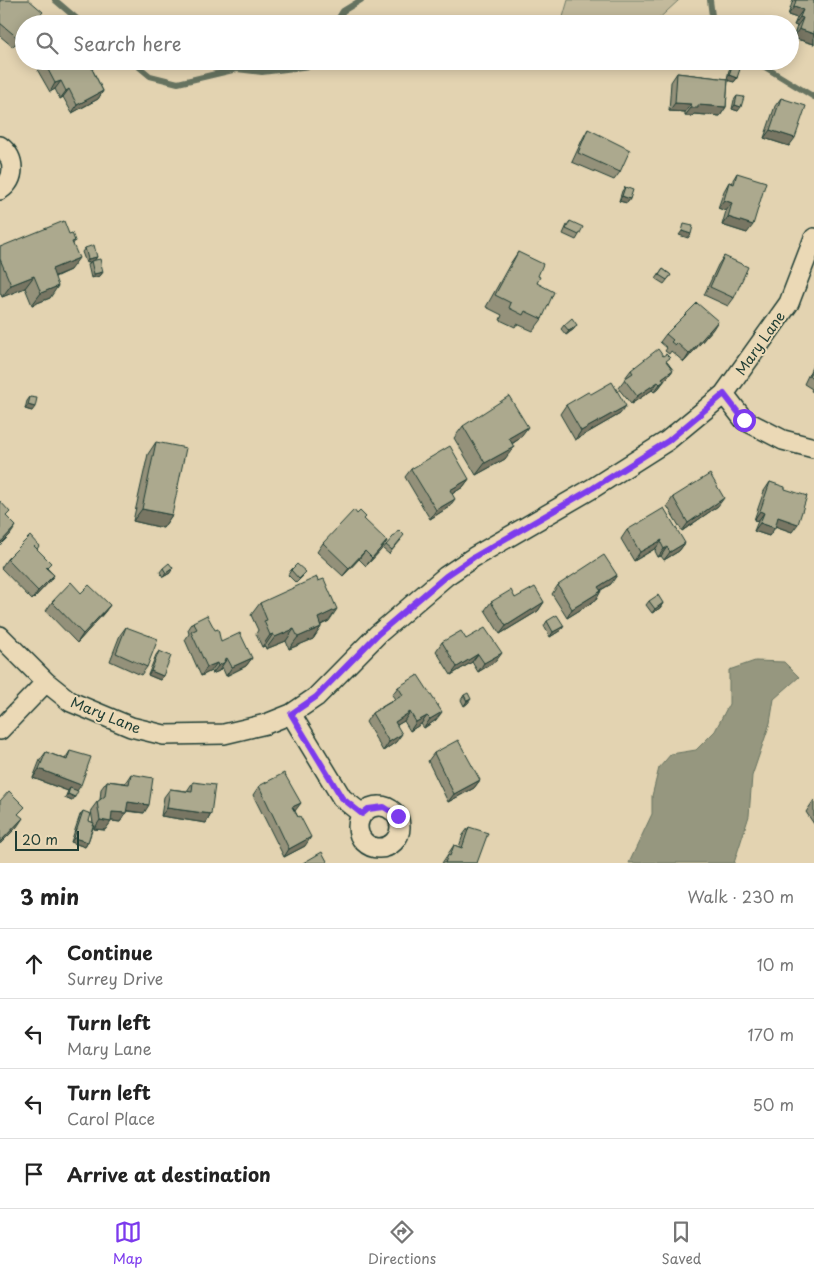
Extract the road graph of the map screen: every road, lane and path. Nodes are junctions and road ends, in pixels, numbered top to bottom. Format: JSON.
{"nodes":[{"id":1,"x":0,"y":146,"type":"edge"},
{"id":2,"x":0,"y":190,"type":"edge"},
{"id":3,"x":814,"y":238,"type":"edge"},
{"id":4,"x":724,"y":394,"type":"junction"},
{"id":5,"x":814,"y":448,"type":"edge"},
{"id":6,"x":0,"y":636,"type":"edge"},
{"id":7,"x":46,"y":682,"type":"junction"},
{"id":8,"x":291,"y":714,"type":"junction"},
{"id":9,"x":0,"y":730,"type":"edge"},
{"id":10,"x":362,"y":814,"type":"dead end"}],
"edges":[{"from":1,"to":2,"type":"street"},
{"from":3,"to":4,"type":"street","name":"Mary Lane"},
{"from":4,"to":5,"type":"street"},
{"from":4,"to":8,"type":"street","name":"Mary Lane"},
{"from":6,"to":7,"type":"street","name":"Mary Lane"},
{"from":7,"to":8,"type":"street","name":"Mary Lane"},
{"from":7,"to":9,"type":"street"},
{"from":8,"to":10,"type":"street"}]}
